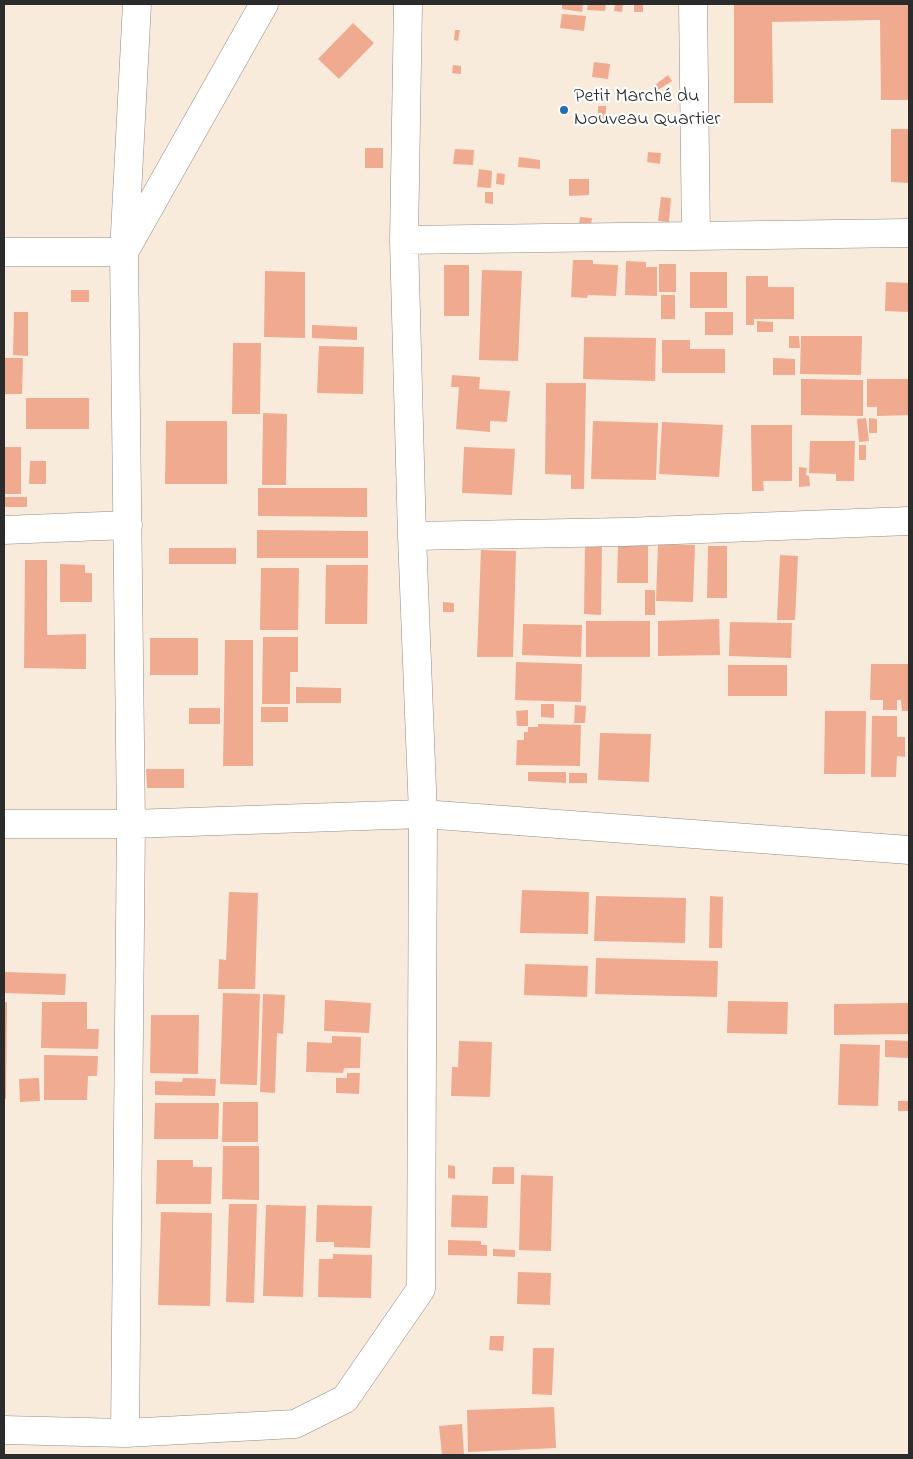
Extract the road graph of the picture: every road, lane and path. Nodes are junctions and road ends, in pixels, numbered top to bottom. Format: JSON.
{"nodes":[{"id":1,"x":137,"y":4,"type":"edge"},
{"id":2,"x":264,"y":4,"type":"edge"},
{"id":3,"x":408,"y":4,"type":"edge"},
{"id":4,"x":693,"y":4,"type":"edge"},
{"id":5,"x":909,"y":233,"type":"edge"},
{"id":6,"x":696,"y":236,"type":"junction"},
{"id":7,"x":404,"y":240,"type":"junction"},
{"id":8,"x":4,"y":252,"type":"edge"},
{"id":9,"x":124,"y":252,"type":"junction"},
{"id":10,"x":909,"y":521,"type":"edge"},
{"id":11,"x":128,"y":525,"type":"junction"},
{"id":12,"x":4,"y":530,"type":"edge"},
{"id":13,"x":412,"y":536,"type":"junction"},
{"id":14,"x":423,"y":814,"type":"junction"},
{"id":15,"x":4,"y":824,"type":"edge"},
{"id":16,"x":131,"y":824,"type":"junction"},
{"id":17,"x":909,"y":850,"type":"edge"},
{"id":18,"x":4,"y":1430,"type":"edge"},
{"id":19,"x":126,"y":1433,"type":"junction"}],
"edges":[{"from":1,"to":9,"type":"street"},
{"from":2,"to":9,"type":"street"},
{"from":3,"to":7,"type":"street"},
{"from":4,"to":6,"type":"street"},
{"from":5,"to":6,"type":"street"},
{"from":6,"to":7,"type":"street"},
{"from":7,"to":13,"type":"street"},
{"from":8,"to":9,"type":"street"},
{"from":9,"to":11,"type":"street"},
{"from":10,"to":13,"type":"street"},
{"from":11,"to":12,"type":"street"},
{"from":11,"to":16,"type":"street"},
{"from":13,"to":14,"type":"street"},
{"from":14,"to":16,"type":"street"},
{"from":14,"to":17,"type":"street"},
{"from":14,"to":19,"type":"street"},
{"from":15,"to":16,"type":"street"},
{"from":16,"to":19,"type":"street"},
{"from":18,"to":19,"type":"street"}]}
